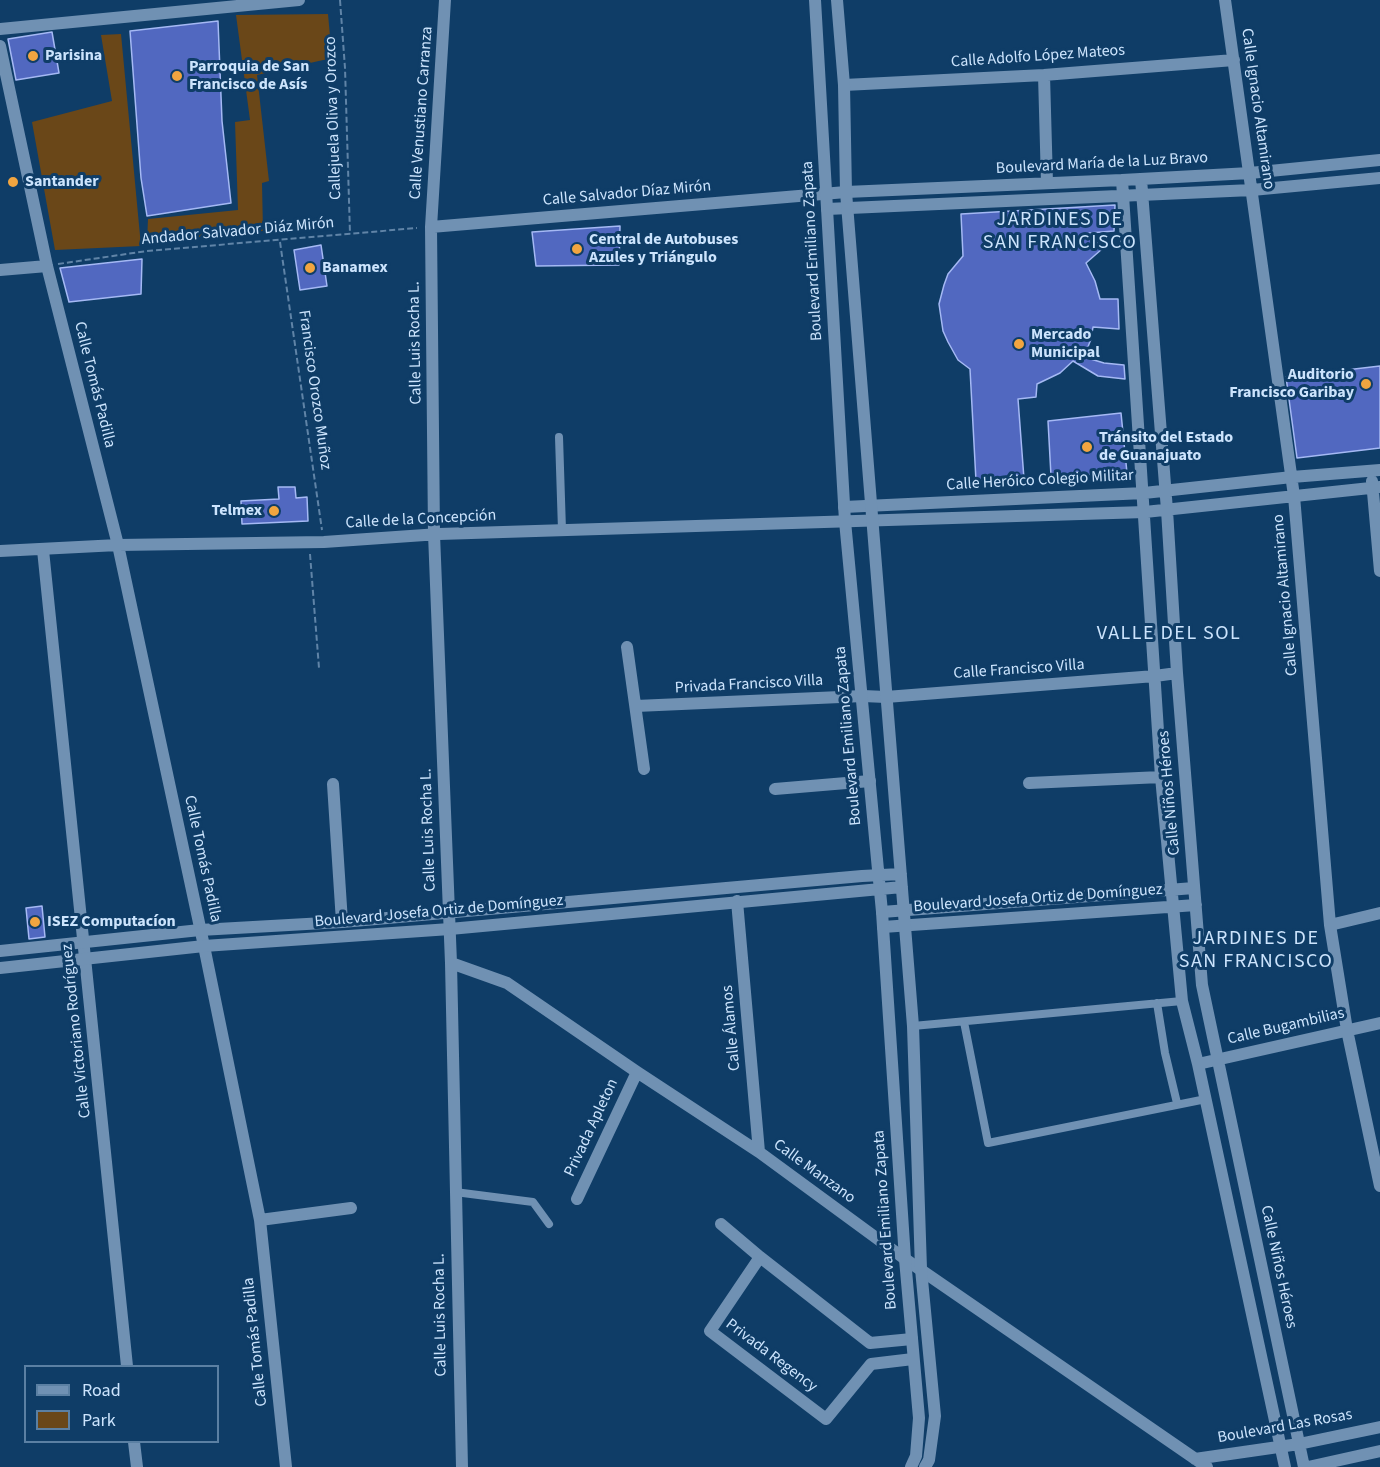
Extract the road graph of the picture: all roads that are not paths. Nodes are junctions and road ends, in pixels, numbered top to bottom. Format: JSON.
{"nodes":[{"id":1,"x":292,"y":0,"type":"edge"},
{"id":2,"x":299,"y":0,"type":"edge"},
{"id":3,"x":445,"y":0,"type":"edge"},
{"id":4,"x":815,"y":0,"type":"edge"},
{"id":5,"x":837,"y":0,"type":"edge"},
{"id":6,"x":1225,"y":0,"type":"edge"},
{"id":7,"x":0,"y":29,"type":"edge"},
{"id":8,"x":0,"y":46,"type":"edge"},
{"id":9,"x":1234,"y":60,"type":"junction"},
{"id":10,"x":1044,"y":75,"type":"junction"},
{"id":11,"x":844,"y":85,"type":"junction"},
{"id":12,"x":1380,"y":160,"type":"edge"},
{"id":13,"x":1250,"y":173,"type":"junction"},
{"id":14,"x":1380,"y":178,"type":"edge"},
{"id":15,"x":1141,"y":179,"type":"junction"},
{"id":16,"x":1122,"y":180,"type":"junction"},
{"id":17,"x":1047,"y":183,"type":"junction"},
{"id":18,"x":1252,"y":190,"type":"junction"},
{"id":19,"x":846,"y":192,"type":"junction"},
{"id":20,"x":1143,"y":194,"type":"junction"},
{"id":21,"x":826,"y":195,"type":"junction"},
{"id":22,"x":1124,"y":196,"type":"junction"},
{"id":23,"x":827,"y":209,"type":"junction"},
{"id":24,"x":847,"y":209,"type":"junction"},
{"id":25,"x":431,"y":227,"type":"junction"},
{"id":26,"x":47,"y":266,"type":"junction"},
{"id":27,"x":0,"y":270,"type":"edge"},
{"id":28,"x":559,"y":437,"type":"dead end"},
{"id":29,"x":1376,"y":471,"type":"edge"},
{"id":30,"x":1292,"y":477,"type":"junction"},
{"id":31,"x":1376,"y":488,"type":"edge"},
{"id":32,"x":1166,"y":491,"type":"junction"},
{"id":33,"x":1144,"y":493,"type":"junction"},
{"id":34,"x":1294,"y":496,"type":"junction"},
{"id":35,"x":871,"y":505,"type":"junction"},
{"id":36,"x":844,"y":507,"type":"junction"},
{"id":37,"x":1167,"y":510,"type":"junction"},
{"id":38,"x":1145,"y":512,"type":"junction"},
{"id":39,"x":872,"y":520,"type":"junction"},
{"id":40,"x":845,"y":521,"type":"junction"},
{"id":41,"x":562,"y":530,"type":"junction"},
{"id":42,"x":434,"y":534,"type":"junction"},
{"id":43,"x":118,"y":545,"type":"junction"},
{"id":44,"x":43,"y":550,"type":"junction"},
{"id":45,"x":0,"y":551,"type":"edge"},
{"id":46,"x":1380,"y":571,"type":"edge"},
{"id":47,"x":627,"y":647,"type":"dead end"},
{"id":48,"x":1177,"y":673,"type":"junction"},
{"id":49,"x":1155,"y":676,"type":"junction"},
{"id":50,"x":863,"y":696,"type":"junction"},
{"id":51,"x":886,"y":697,"type":"junction"},
{"id":52,"x":636,"y":706,"type":"junction"},
{"id":53,"x":644,"y":769,"type":"dead end"},
{"id":54,"x":1161,"y":777,"type":"junction"},
{"id":55,"x":870,"y":781,"type":"junction"},
{"id":56,"x":1029,"y":783,"type":"dead end"},
{"id":57,"x":333,"y":784,"type":"dead end"},
{"id":58,"x":775,"y":789,"type":"dead end"},
{"id":59,"x":902,"y":880,"type":"junction"},
{"id":60,"x":880,"y":882,"type":"junction"},
{"id":61,"x":1194,"y":888,"type":"junction"},
{"id":62,"x":1173,"y":889,"type":"junction"},
{"id":63,"x":737,"y":901,"type":"junction"},
{"id":64,"x":1196,"y":905,"type":"junction"},
{"id":65,"x":1173,"y":906,"type":"junction"},
{"id":66,"x":904,"y":910,"type":"junction"},
{"id":67,"x":449,"y":912,"type":"junction"},
{"id":68,"x":882,"y":912,"type":"junction"},
{"id":69,"x":1380,"y":913,"type":"edge"},
{"id":70,"x":342,"y":922,"type":"junction"},
{"id":71,"x":1330,"y":925,"type":"junction"},
{"id":72,"x":905,"y":926,"type":"junction"},
{"id":73,"x":883,"y":927,"type":"junction"},
{"id":74,"x":450,"y":929,"type":"junction"},
{"id":75,"x":200,"y":930,"type":"junction"},
{"id":76,"x":84,"y":943,"type":"junction"},
{"id":77,"x":204,"y":946,"type":"junction"},
{"id":78,"x":0,"y":951,"type":"edge"},
{"id":79,"x":86,"y":960,"type":"junction"},
{"id":80,"x":451,"y":963,"type":"junction"},
{"id":81,"x":0,"y":968,"type":"edge"},
{"id":82,"x":1182,"y":1001,"type":"junction"},
{"id":83,"x":1157,"y":1003,"type":"junction"},
{"id":84,"x":964,"y":1022,"type":"junction"},
{"id":85,"x":1380,"y":1023,"type":"edge"},
{"id":86,"x":913,"y":1026,"type":"junction"},
{"id":87,"x":1347,"y":1030,"type":"junction"},
{"id":88,"x":1216,"y":1060,"type":"junction"},
{"id":89,"x":1198,"y":1064,"type":"junction"},
{"id":90,"x":637,"y":1072,"type":"junction"},
{"id":91,"x":1206,"y":1099,"type":"junction"},
{"id":92,"x":1177,"y":1103,"type":"junction"},
{"id":93,"x":759,"y":1152,"type":"junction"},
{"id":94,"x":1377,"y":1161,"type":"edge"},
{"id":95,"x":1380,"y":1186,"type":"edge"},
{"id":96,"x":455,"y":1192,"type":"junction"},
{"id":97,"x":577,"y":1199,"type":"dead end"},
{"id":98,"x":351,"y":1208,"type":"dead end"},
{"id":99,"x":260,"y":1220,"type":"junction"},
{"id":100,"x":549,"y":1224,"type":"dead end"},
{"id":101,"x":721,"y":1224,"type":"dead end"},
{"id":102,"x":760,"y":1257,"type":"junction"},
{"id":103,"x":905,"y":1258,"type":"junction"},
{"id":104,"x":921,"y":1269,"type":"junction"},
{"id":105,"x":912,"y":1339,"type":"junction"},
{"id":106,"x":870,"y":1342,"type":"junction"},
{"id":107,"x":913,"y":1359,"type":"junction"},
{"id":108,"x":871,"y":1364,"type":"junction"},
{"id":109,"x":127,"y":1365,"type":"edge"},
{"id":110,"x":1380,"y":1427,"type":"edge"},
{"id":111,"x":134,"y":1443,"type":"edge"},
{"id":112,"x":1299,"y":1444,"type":"junction"},
{"id":113,"x":1282,"y":1447,"type":"junction"},
{"id":114,"x":1380,"y":1451,"type":"edge"},
{"id":115,"x":1195,"y":1459,"type":"junction"},
{"id":116,"x":137,"y":1467,"type":"edge"},
{"id":117,"x":286,"y":1467,"type":"edge"},
{"id":118,"x":462,"y":1467,"type":"edge"},
{"id":119,"x":911,"y":1467,"type":"edge"},
{"id":120,"x":925,"y":1467,"type":"edge"},
{"id":121,"x":1207,"y":1467,"type":"edge"},
{"id":122,"x":1285,"y":1467,"type":"edge"},
{"id":123,"x":1306,"y":1467,"type":"edge"}],
"edges":[{"from":1,"to":2,"type":"street"},
{"from":1,"to":7,"type":"street"},
{"from":3,"to":25,"type":"street","name":"Calle Venustiano Carranza"},
{"from":4,"to":21,"type":"street","name":"Boulevard Emiliano Zapata"},
{"from":5,"to":11,"type":"street","name":"Boulevard Emiliano Zapata"},
{"from":6,"to":9,"type":"street","name":"Calle Ignacio Altamirano"},
{"from":8,"to":26,"type":"street","name":"Calle Tomás Padilla"},
{"from":9,"to":10,"type":"street","name":"Calle Adolfo López Mateos"},
{"from":9,"to":13,"type":"street","name":"Calle Ignacio Altamirano"},
{"from":10,"to":11,"type":"street","name":"Calle Adolfo López Mateos"},
{"from":10,"to":17,"type":"street"},
{"from":11,"to":19,"type":"street","name":"Boulevard Emiliano Zapata"},
{"from":12,"to":13,"type":"street","name":"Boulevard María de la Luz Bravo"},
{"from":13,"to":15,"type":"street","name":"Boulevard María de la Luz Bravo"},
{"from":13,"to":18,"type":"street","name":"Calle Ignacio Altamirano"},
{"from":14,"to":18,"type":"street","name":"Boulevard María de la Luz Bravo"},
{"from":15,"to":16,"type":"street","name":"Boulevard María de la Luz Bravo"},
{"from":15,"to":20,"type":"street","name":"Calle Niños Héroes"},
{"from":16,"to":17,"type":"street","name":"Boulevard María de la Luz Bravo"},
{"from":16,"to":22,"type":"street","name":"Calle Niños Héroes"},
{"from":17,"to":19,"type":"street","name":"Boulevard María de la Luz Bravo"},
{"from":18,"to":20,"type":"street","name":"Boulevard María de la Luz Bravo"},
{"from":18,"to":30,"type":"street","name":"Calle Ignacio Altamirano"},
{"from":19,"to":21,"type":"street","name":"Boulevard María de la Luz Bravo"},
{"from":19,"to":24,"type":"street","name":"Boulevard Emiliano Zapata"},
{"from":20,"to":22,"type":"street","name":"Boulevard María de la Luz Bravo"},
{"from":20,"to":32,"type":"street","name":"Calle Niños Héroes"},
{"from":21,"to":23,"type":"street","name":"Boulevard Emiliano Zapata"},
{"from":21,"to":25,"type":"street","name":"Calle Salvador Díaz Mirón"},
{"from":22,"to":24,"type":"street","name":"Boulevard María de la Luz Bravo"},
{"from":22,"to":33,"type":"street","name":"Calle Niños Héroes"},
{"from":23,"to":24,"type":"street","name":"Boulevard María de la Luz Bravo"},
{"from":23,"to":36,"type":"street","name":"Boulevard Emiliano Zapata"},
{"from":24,"to":35,"type":"street","name":"Boulevard Emiliano Zapata"},
{"from":25,"to":42,"type":"street","name":"Calle Luis Rocha L."},
{"from":26,"to":27,"type":"street"},
{"from":26,"to":43,"type":"street","name":"Calle Tomás Padilla"},
{"from":28,"to":41,"type":"lane"},
{"from":29,"to":30,"type":"street","name":"Calle Heróico Colegio Militar"},
{"from":29,"to":31,"type":"street"},
{"from":30,"to":32,"type":"street","name":"Calle Heróico Colegio Militar"},
{"from":30,"to":34,"type":"street","name":"Calle Ignacio Altamirano"},
{"from":31,"to":34,"type":"street","name":"Calle Heróico Colegio Militar"},
{"from":31,"to":46,"type":"street"},
{"from":32,"to":33,"type":"street","name":"Calle Heróico Colegio Militar"},
{"from":32,"to":37,"type":"street","name":"Calle Niños Héroes"},
{"from":33,"to":35,"type":"street","name":"Calle Heróico Colegio Militar"},
{"from":33,"to":38,"type":"street","name":"Calle Niños Héroes"},
{"from":34,"to":37,"type":"street","name":"Calle Heróico Colegio Militar"},
{"from":34,"to":71,"type":"street","name":"Calle Ignacio Altamirano"},
{"from":35,"to":36,"type":"street","name":"Calle Heróico Colegio Militar"},
{"from":35,"to":39,"type":"street","name":"Boulevard Emiliano Zapata"},
{"from":36,"to":40,"type":"street","name":"Boulevard Emiliano Zapata"},
{"from":37,"to":38,"type":"street","name":"Calle Heróico Colegio Militar"},
{"from":37,"to":48,"type":"street","name":"Calle Niños Héroes"},
{"from":38,"to":39,"type":"street","name":"Calle Heróico Colegio Militar"},
{"from":38,"to":49,"type":"street","name":"Calle Niños Héroes"},
{"from":39,"to":40,"type":"street","name":"Calle Heróico Colegio Militar"},
{"from":39,"to":51,"type":"street","name":"Boulevard Emiliano Zapata"},
{"from":40,"to":41,"type":"street","name":"Calle de la Concepción"},
{"from":40,"to":50,"type":"street","name":"Boulevard Emiliano Zapata"},
{"from":41,"to":42,"type":"street","name":"Calle de la Concepción"},
{"from":42,"to":43,"type":"street","name":"Calle de la Concepción"},
{"from":42,"to":67,"type":"street","name":"Calle Luis Rocha L."},
{"from":43,"to":44,"type":"street","name":"Calle de la Concepción"},
{"from":43,"to":75,"type":"street","name":"Calle Tomás Padilla"},
{"from":44,"to":45,"type":"street","name":"Calle de la Concepción"},
{"from":44,"to":76,"type":"street","name":"Calle Victoriano Rodríguez"},
{"from":47,"to":52,"type":"street"},
{"from":48,"to":49,"type":"street","name":"Calle Francisco Villa"},
{"from":48,"to":61,"type":"street","name":"Calle Niños Héroes"},
{"from":49,"to":51,"type":"street","name":"Calle Francisco Villa"},
{"from":49,"to":54,"type":"street","name":"Calle Niños Héroes"},
{"from":50,"to":51,"type":"street","name":"Calle Francisco Villa"},
{"from":50,"to":52,"type":"street","name":"Privada Francisco Villa"},
{"from":50,"to":55,"type":"street","name":"Boulevard Emiliano Zapata"},
{"from":51,"to":59,"type":"street","name":"Boulevard Emiliano Zapata"},
{"from":52,"to":53,"type":"street"},
{"from":54,"to":56,"type":"street"},
{"from":54,"to":62,"type":"street","name":"Calle Niños Héroes"},
{"from":55,"to":58,"type":"street"},
{"from":55,"to":60,"type":"street","name":"Boulevard Emiliano Zapata"},
{"from":57,"to":70,"type":"street"},
{"from":59,"to":60,"type":"street"},
{"from":59,"to":66,"type":"street","name":"Boulevard Emiliano Zapata"},
{"from":60,"to":63,"type":"street","name":"Boulevard Josefa Ortiz de Domínguez"},
{"from":60,"to":67,"type":"street","name":"Boulevard Josefa Ortiz de Domínguez"},
{"from":60,"to":68,"type":"street","name":"Boulevard Emiliano Zapata"},
{"from":61,"to":62,"type":"street","name":"Boulevard Josefa Ortiz de Domínguez"},
{"from":61,"to":64,"type":"street","name":"Calle Niños Héroes"},
{"from":62,"to":65,"type":"street","name":"Calle Niños Héroes"},
{"from":62,"to":66,"type":"street","name":"Boulevard Josefa Ortiz de Domínguez"},
{"from":63,"to":74,"type":"street","name":"Boulevard Josefa Ortiz de Domínguez"},
{"from":63,"to":93,"type":"street","name":"Calle Álamos"},
{"from":64,"to":65,"type":"street","name":"Boulevard Josefa Ortiz de Domínguez"},
{"from":64,"to":88,"type":"street","name":"Calle Niños Héroes"},
{"from":65,"to":72,"type":"street","name":"Boulevard Josefa Ortiz de Domínguez"},
{"from":65,"to":82,"type":"street","name":"Calle Niños Héroes"},
{"from":66,"to":68,"type":"street","name":"Boulevard Josefa Ortiz de Domínguez"},
{"from":66,"to":72,"type":"street","name":"Boulevard Emiliano Zapata"},
{"from":67,"to":70,"type":"street","name":"Boulevard Josefa Ortiz de Domínguez"},
{"from":67,"to":74,"type":"street","name":"Calle Luis Rocha L."},
{"from":68,"to":73,"type":"street","name":"Boulevard Emiliano Zapata"},
{"from":69,"to":71,"type":"street"},
{"from":70,"to":75,"type":"street","name":"Boulevard Josefa Ortiz de Domínguez"},
{"from":71,"to":87,"type":"street","name":"Calle Ignacio Altamirano"},
{"from":72,"to":73,"type":"street","name":"Boulevard Josefa Ortiz de Domínguez"},
{"from":72,"to":86,"type":"street","name":"Boulevard Emiliano Zapata"},
{"from":73,"to":103,"type":"street","name":"Boulevard Emiliano Zapata"},
{"from":74,"to":77,"type":"street","name":"Boulevard Josefa Ortiz de Domínguez"},
{"from":74,"to":80,"type":"street","name":"Calle Luis Rocha L."},
{"from":75,"to":76,"type":"street","name":"Boulevard Josefa Ortiz de Domínguez"},
{"from":75,"to":77,"type":"street","name":"Calle Tomás Padilla"},
{"from":76,"to":78,"type":"street","name":"Boulevard Josefa Ortiz de Domínguez"},
{"from":76,"to":79,"type":"street","name":"Calle Victoriano Rodríguez"},
{"from":77,"to":79,"type":"street","name":"Boulevard Josefa Ortiz de Domínguez"},
{"from":77,"to":99,"type":"street","name":"Calle Tomás Padilla"},
{"from":79,"to":81,"type":"street","name":"Boulevard Josefa Ortiz de Domínguez"},
{"from":79,"to":109,"type":"street","name":"Calle Victoriano Rodríguez"},
{"from":80,"to":90,"type":"street","name":"Calle Manzano"},
{"from":80,"to":96,"type":"street","name":"Calle Luis Rocha L."},
{"from":82,"to":83,"type":"lane"},
{"from":82,"to":89,"type":"street","name":"Calle Niños Héroes"},
{"from":83,"to":84,"type":"lane"},
{"from":83,"to":92,"type":"lane"},
{"from":84,"to":86,"type":"lane"},
{"from":84,"to":92,"type":"lane"},
{"from":85,"to":87,"type":"street","name":"Calle Bugambilias"},
{"from":86,"to":104,"type":"street","name":"Boulevard Emiliano Zapata"},
{"from":87,"to":88,"type":"street","name":"Calle Bugambilias"},
{"from":87,"to":94,"type":"street","name":"Calle Ignacio Altamirano"},
{"from":88,"to":89,"type":"street","name":"Calle Bugambilias"},
{"from":88,"to":112,"type":"street","name":"Calle Niños Héroes"},
{"from":89,"to":91,"type":"street","name":"Calle Niños Héroes"},
{"from":90,"to":93,"type":"street","name":"Calle Manzano"},
{"from":90,"to":97,"type":"street","name":"Privada Apleton"},
{"from":91,"to":92,"type":"lane"},
{"from":91,"to":113,"type":"street","name":"Calle Niños Héroes"},
{"from":93,"to":103,"type":"street","name":"Calle Manzano"},
{"from":94,"to":95,"type":"street","name":"Calle Ignacio Altamirano"},
{"from":96,"to":100,"type":"lane"},
{"from":96,"to":118,"type":"street","name":"Calle Luis Rocha L."},
{"from":98,"to":99,"type":"street"},
{"from":99,"to":117,"type":"street","name":"Calle Tomás Padilla"},
{"from":101,"to":102,"type":"street"},
{"from":102,"to":106,"type":"street"},
{"from":102,"to":108,"type":"street","name":"Privada Regency"},
{"from":103,"to":104,"type":"street","name":"Calle Manzano"},
{"from":103,"to":105,"type":"street","name":"Boulevard Emiliano Zapata"},
{"from":104,"to":115,"type":"street","name":"Calle Manzano"},
{"from":104,"to":120,"type":"street","name":"Boulevard Emiliano Zapata"},
{"from":105,"to":106,"type":"street"},
{"from":105,"to":107,"type":"street","name":"Boulevard Emiliano Zapata"},
{"from":106,"to":108,"type":"street"},
{"from":107,"to":108,"type":"street"},
{"from":107,"to":119,"type":"street","name":"Boulevard Emiliano Zapata"},
{"from":110,"to":112,"type":"street","name":"Boulevard Las Rosas"},
{"from":111,"to":116,"type":"street"},
{"from":112,"to":113,"type":"street","name":"Boulevard Las Rosas"},
{"from":112,"to":123,"type":"street","name":"Calle Niños Héroes"},
{"from":113,"to":115,"type":"street","name":"Boulevard Las Rosas"},
{"from":113,"to":122,"type":"street","name":"Calle Niños Héroes"},
{"from":114,"to":123,"type":"street"},
{"from":115,"to":121,"type":"street","name":"Calle Manzano"}]}
